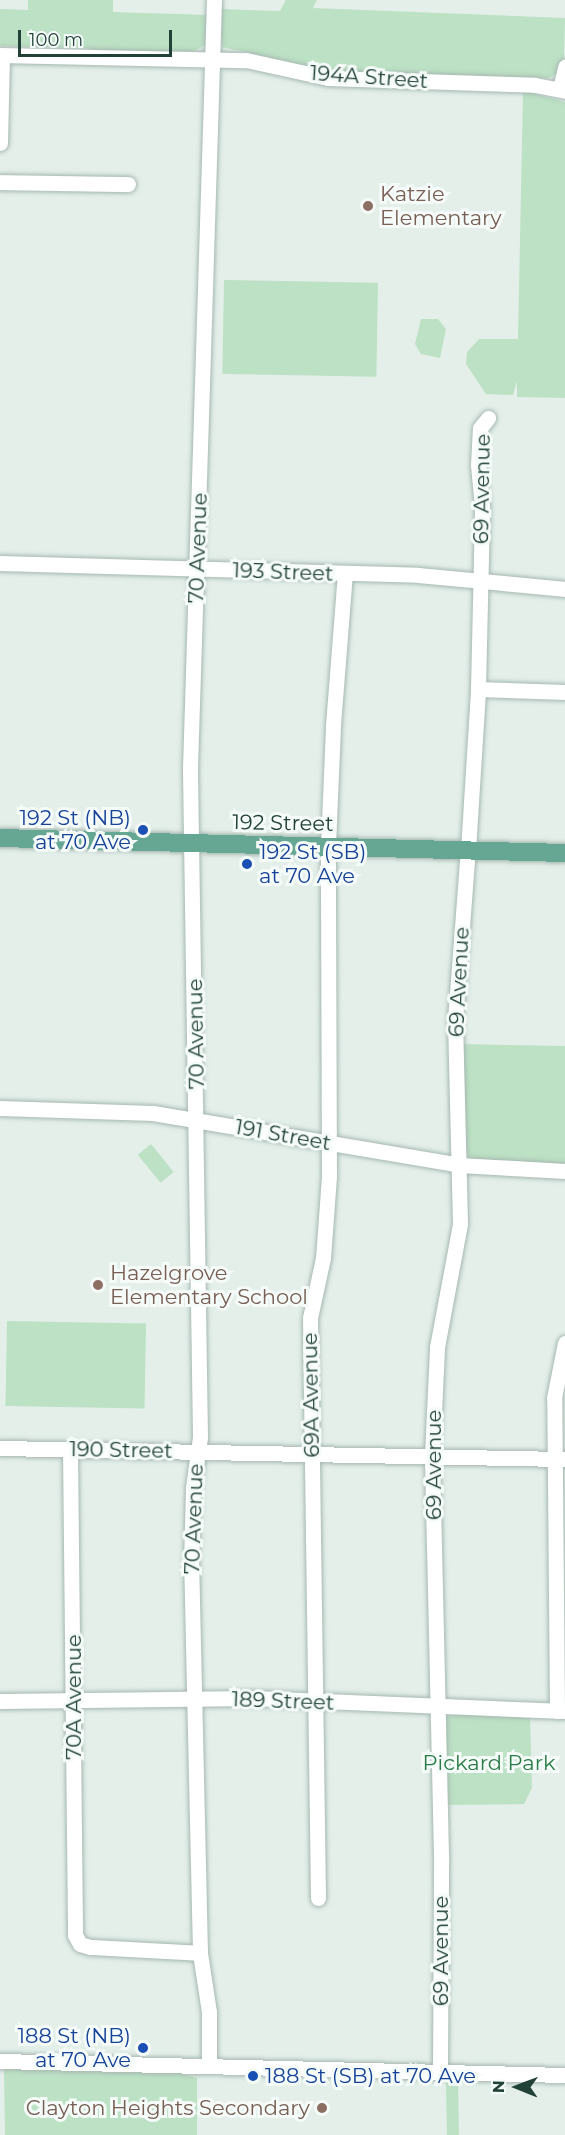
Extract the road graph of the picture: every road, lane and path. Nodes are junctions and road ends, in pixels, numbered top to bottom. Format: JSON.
{"nodes":[{"id":1,"x":214,"y":0,"type":"edge"},
{"id":2,"x":1,"y":55,"type":"edge"},
{"id":3,"x":212,"y":58,"type":"junction"},
{"id":4,"x":565,"y":67,"type":"edge"},
{"id":5,"x":563,"y":90,"type":"edge"},
{"id":6,"x":0,"y":143,"type":"edge"},
{"id":7,"x":0,"y":182,"type":"edge"},
{"id":8,"x":128,"y":184,"type":"dead end"},
{"id":9,"x":488,"y":418,"type":"dead end"},
{"id":10,"x":0,"y":563,"type":"edge"},
{"id":11,"x":197,"y":568,"type":"junction"},
{"id":12,"x":345,"y":574,"type":"junction"},
{"id":13,"x":480,"y":579,"type":"junction"},
{"id":14,"x":565,"y":589,"type":"edge"},
{"id":15,"x":478,"y":689,"type":"junction"},
{"id":16,"x":565,"y":692,"type":"edge"},
{"id":17,"x":0,"y":838,"type":"edge"},
{"id":18,"x":0,"y":849,"type":"edge"},
{"id":19,"x":193,"y":849,"type":"junction"},
{"id":20,"x":328,"y":852,"type":"junction"},
{"id":21,"x":565,"y":855,"type":"edge"},
{"id":22,"x":467,"y":856,"type":"junction"},
{"id":23,"x":565,"y":864,"type":"edge"},
{"id":24,"x":0,"y":1108,"type":"edge"},
{"id":25,"x":198,"y":1119,"type":"junction"},
{"id":26,"x":330,"y":1144,"type":"junction"},
{"id":27,"x":459,"y":1166,"type":"junction"},
{"id":28,"x":565,"y":1171,"type":"edge"},
{"id":29,"x":565,"y":1342,"type":"edge"},
{"id":30,"x":0,"y":1448,"type":"edge"},
{"id":31,"x":70,"y":1449,"type":"junction"},
{"id":32,"x":198,"y":1451,"type":"junction"},
{"id":33,"x":312,"y":1453,"type":"junction"},
{"id":34,"x":432,"y":1455,"type":"junction"},
{"id":35,"x":559,"y":1459,"type":"edge"},
{"id":36,"x":194,"y":1699,"type":"junction"},
{"id":37,"x":73,"y":1700,"type":"junction"},
{"id":38,"x":0,"y":1701,"type":"edge"},
{"id":39,"x":316,"y":1702,"type":"junction"},
{"id":40,"x":436,"y":1708,"type":"junction"},
{"id":41,"x":561,"y":1711,"type":"edge"},
{"id":42,"x":318,"y":1898,"type":"dead end"},
{"id":43,"x":200,"y":1953,"type":"junction"},
{"id":44,"x":0,"y":2061,"type":"edge"},
{"id":45,"x":209,"y":2066,"type":"junction"},
{"id":46,"x":440,"y":2072,"type":"junction"},
{"id":47,"x":565,"y":2075,"type":"edge"}],
"edges":[{"from":1,"to":3,"type":"street","name":"70 Avenue"},
{"from":2,"to":3,"type":"street","name":"194A Street"},
{"from":2,"to":6,"type":"street"},
{"from":3,"to":5,"type":"street","name":"194A Street"},
{"from":3,"to":11,"type":"street","name":"70 Avenue"},
{"from":4,"to":5,"type":"street"},
{"from":7,"to":8,"type":"street"},
{"from":9,"to":13,"type":"street","name":"69 Avenue"},
{"from":10,"to":11,"type":"street","name":"193 Street"},
{"from":11,"to":12,"type":"street","name":"193 Street"},
{"from":11,"to":19,"type":"street","name":"70 Avenue"},
{"from":12,"to":13,"type":"street","name":"193 Street"},
{"from":12,"to":20,"type":"street","name":"69A Avenue"},
{"from":13,"to":14,"type":"street","name":"193 Street"},
{"from":13,"to":15,"type":"street","name":"69 Avenue"},
{"from":15,"to":16,"type":"street"},
{"from":15,"to":22,"type":"street","name":"69 Avenue"},
{"from":17,"to":19,"type":"main road","name":"192 Street"},
{"from":18,"to":19,"type":"main road","name":"192 Street"},
{"from":19,"to":20,"type":"main road","name":"192 Street"},
{"from":19,"to":25,"type":"street","name":"70 Avenue"},
{"from":20,"to":22,"type":"main road","name":"192 Street"},
{"from":20,"to":22,"type":"main road","name":"192 Street"},
{"from":20,"to":26,"type":"street","name":"69A Avenue"},
{"from":21,"to":22,"type":"main road"},
{"from":22,"to":23,"type":"main road","name":"192 Street"},
{"from":22,"to":27,"type":"street","name":"69 Avenue"},
{"from":24,"to":25,"type":"street","name":"191 Street"},
{"from":25,"to":26,"type":"street","name":"191 Street"},
{"from":25,"to":32,"type":"street","name":"70 Avenue"},
{"from":26,"to":27,"type":"street","name":"191 Street"},
{"from":26,"to":33,"type":"street","name":"69A Avenue"},
{"from":27,"to":28,"type":"street","name":"191 Street"},
{"from":27,"to":34,"type":"street","name":"69 Avenue"},
{"from":29,"to":35,"type":"street"},
{"from":30,"to":31,"type":"street","name":"190 Street"},
{"from":31,"to":32,"type":"street","name":"190 Street"},
{"from":31,"to":37,"type":"street","name":"70A Avenue"},
{"from":32,"to":33,"type":"street","name":"190 Street"},
{"from":32,"to":36,"type":"street","name":"70 Avenue"},
{"from":33,"to":34,"type":"street","name":"190 Street"},
{"from":33,"to":39,"type":"street","name":"69A Avenue"},
{"from":34,"to":35,"type":"street","name":"190 Street"},
{"from":34,"to":40,"type":"street","name":"69 Avenue"},
{"from":35,"to":41,"type":"street"},
{"from":36,"to":37,"type":"street","name":"189 Street"},
{"from":36,"to":39,"type":"street","name":"189 Street"},
{"from":36,"to":43,"type":"street","name":"70 Avenue"},
{"from":37,"to":38,"type":"street","name":"189 Street"},
{"from":37,"to":43,"type":"street","name":"70A Avenue"},
{"from":39,"to":40,"type":"street","name":"189 Street"},
{"from":39,"to":42,"type":"street","name":"69A Avenue"},
{"from":40,"to":41,"type":"street","name":"189 Street"},
{"from":40,"to":46,"type":"street","name":"69 Avenue"},
{"from":43,"to":45,"type":"street","name":"70 Avenue"},
{"from":44,"to":45,"type":"street"},
{"from":45,"to":46,"type":"street"},
{"from":46,"to":47,"type":"street"}]}
